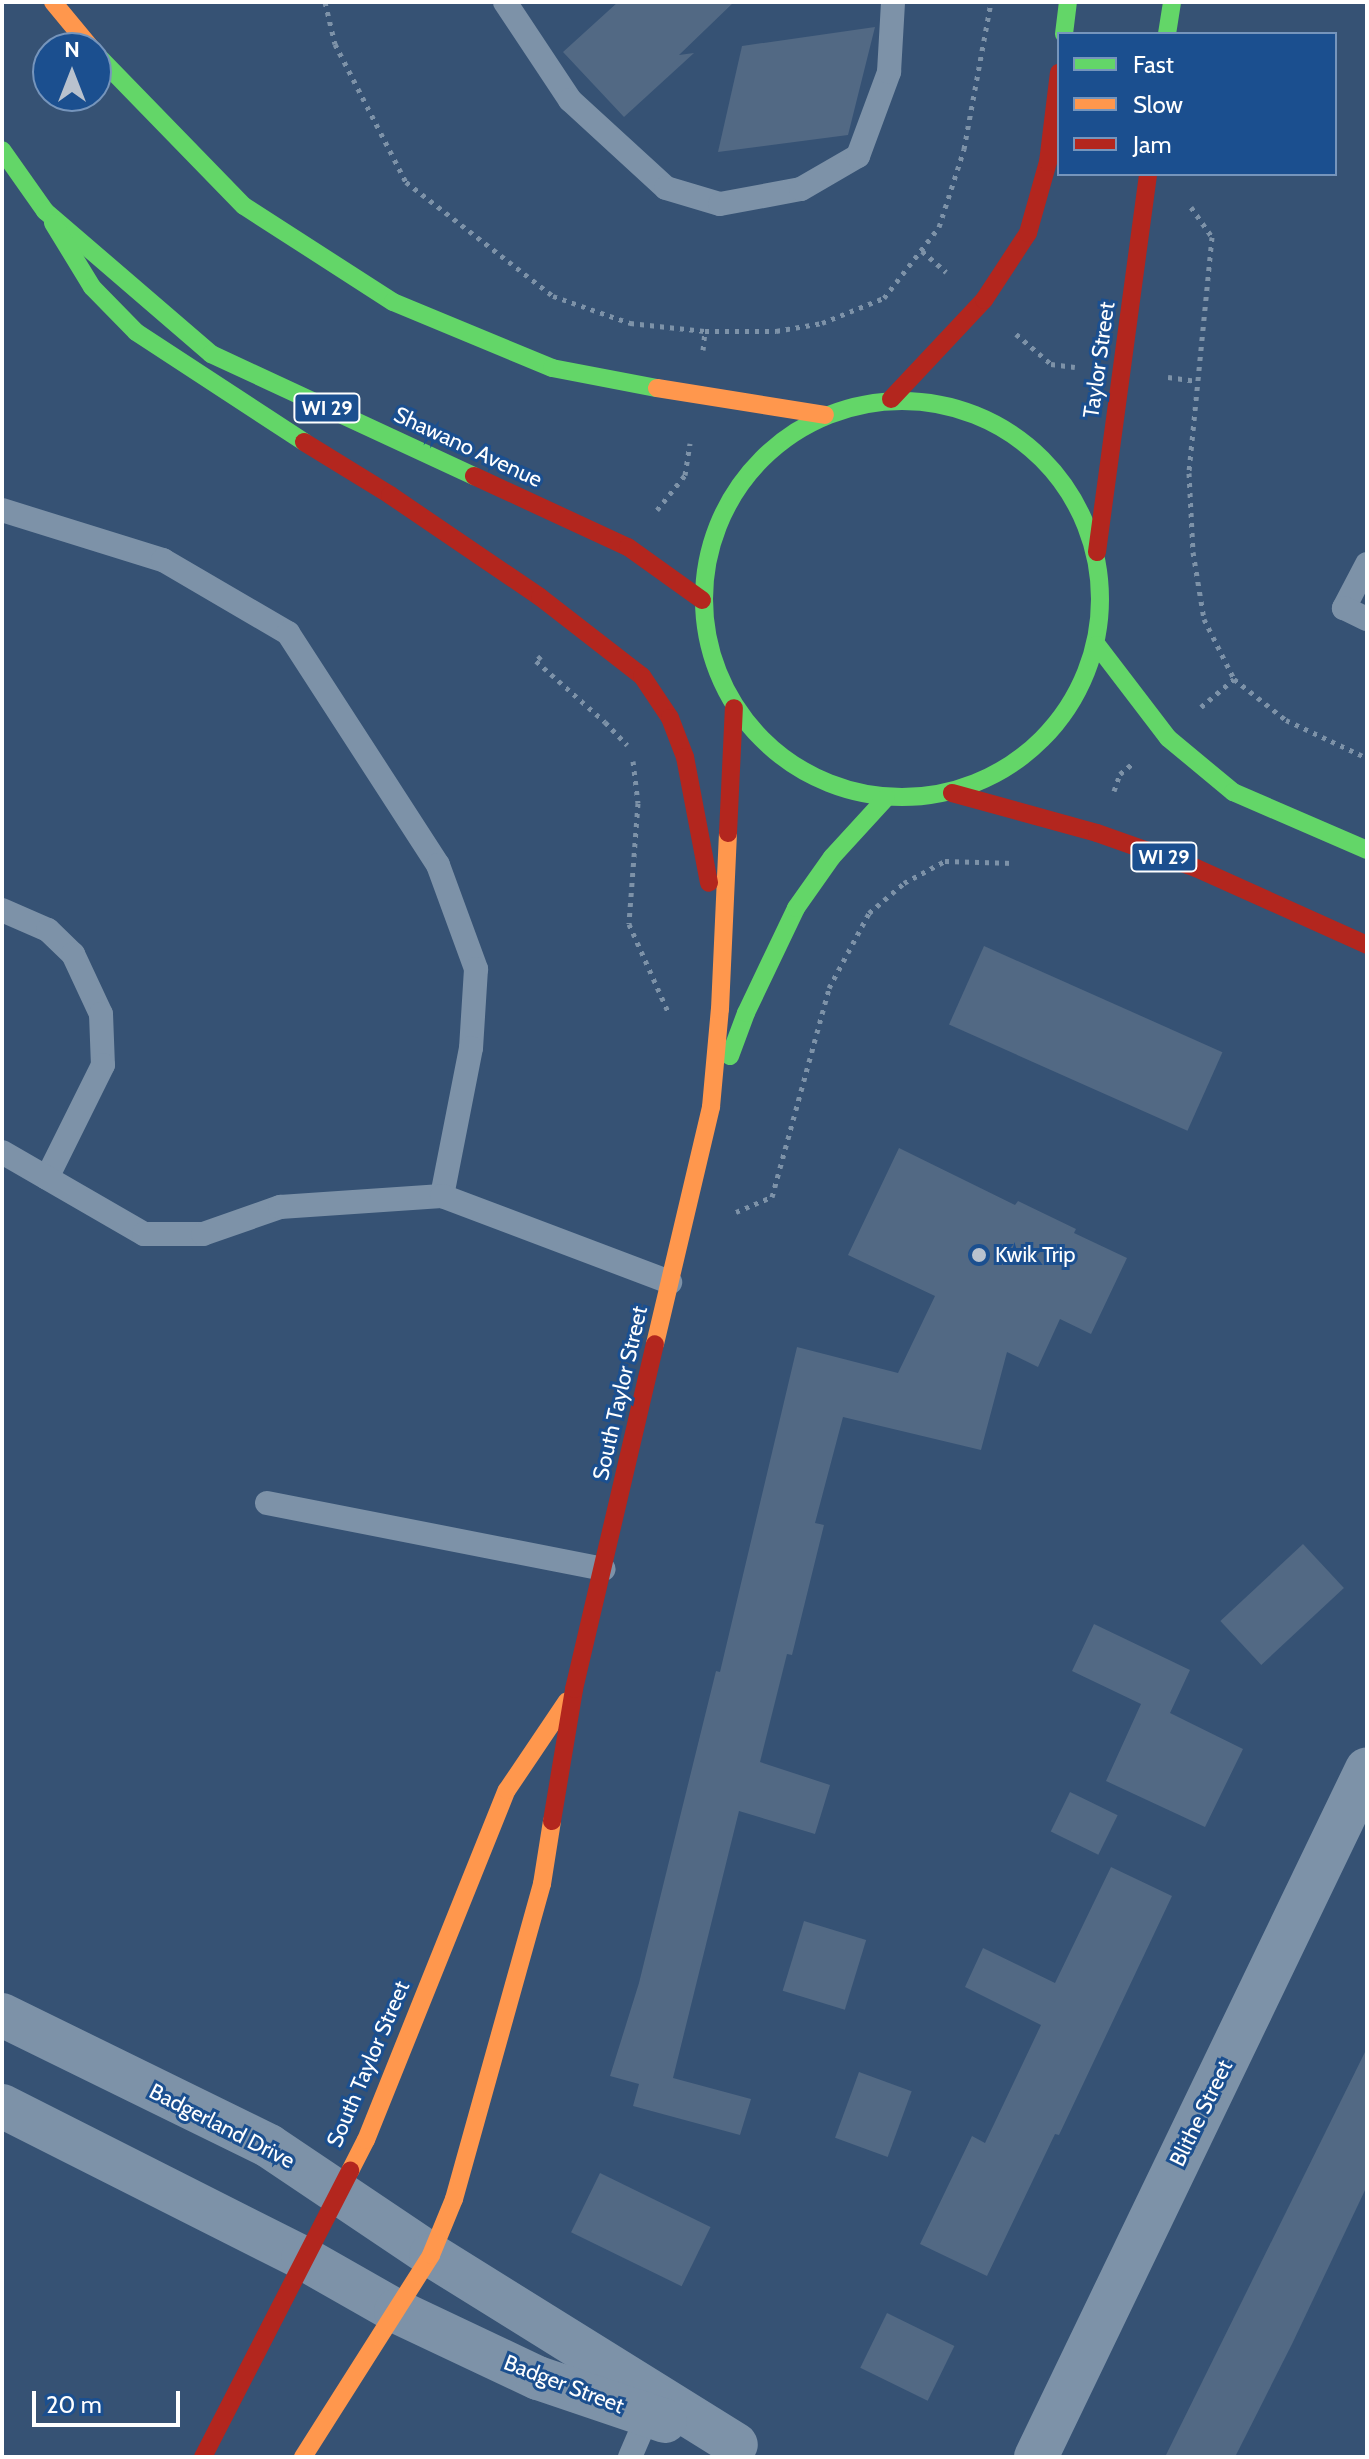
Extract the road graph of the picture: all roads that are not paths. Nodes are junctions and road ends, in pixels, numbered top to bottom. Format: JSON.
{"nodes":[{"id":1,"x":53,"y":2,"type":"edge"},
{"id":2,"x":505,"y":2,"type":"edge"},
{"id":3,"x":893,"y":2,"type":"edge"},
{"id":4,"x":1068,"y":2,"type":"edge"},
{"id":5,"x":1172,"y":2,"type":"edge"},
{"id":6,"x":78,"y":32,"type":"edge"},
{"id":7,"x":1064,"y":32,"type":"edge"},
{"id":8,"x":1167,"y":32,"type":"edge"},
{"id":9,"x":112,"y":70,"type":"edge"},
{"id":10,"x":1057,"y":89,"type":"edge"},
{"id":11,"x":1148,"y":176,"type":"edge"},
{"id":12,"x":19,"y":178,"type":"edge"},
{"id":13,"x":891,"y":399,"type":"junction"},
{"id":14,"x":825,"y":415,"type":"junction"},
{"id":15,"x":2,"y":510,"type":"edge"},
{"id":16,"x":1097,"y":552,"type":"junction"},
{"id":17,"x":1367,"y":564,"type":"edge"},
{"id":18,"x":702,"y":600,"type":"junction"},
{"id":19,"x":1367,"y":619,"type":"edge"},
{"id":20,"x":1097,"y":645,"type":"junction"},
{"id":21,"x":734,"y":708,"type":"junction"},
{"id":22,"x":952,"y":793,"type":"junction"},
{"id":23,"x":886,"y":798,"type":"junction"},
{"id":24,"x":1367,"y":850,"type":"edge"},
{"id":25,"x":2,"y":910,"type":"edge"},
{"id":26,"x":1367,"y":945,"type":"edge"},
{"id":27,"x":722,"y":970,"type":"junction"},
{"id":28,"x":711,"y":1107,"type":"junction"},
{"id":29,"x":2,"y":1152,"type":"edge"},
{"id":30,"x":47,"y":1178,"type":"junction"},
{"id":31,"x":442,"y":1196,"type":"junction"},
{"id":32,"x":670,"y":1282,"type":"junction"},
{"id":33,"x":267,"y":1503,"type":"dead end"},
{"id":34,"x":604,"y":1569,"type":"junction"},
{"id":35,"x":574,"y":1689,"type":"junction"},
{"id":36,"x":1367,"y":1769,"type":"edge"},
{"id":37,"x":2,"y":2015,"type":"edge"},
{"id":38,"x":2,"y":2106,"type":"edge"},
{"id":39,"x":337,"y":2190,"type":"junction"},
{"id":40,"x":431,"y":2255,"type":"junction"},
{"id":41,"x":303,"y":2258,"type":"junction"},
{"id":42,"x":396,"y":2311,"type":"junction"},
{"id":43,"x":648,"y":2415,"type":"junction"},
{"id":44,"x":749,"y":2451,"type":"edge"},
{"id":45,"x":203,"y":2457,"type":"edge"},
{"id":46,"x":303,"y":2457,"type":"edge"},
{"id":47,"x":630,"y":2457,"type":"edge"},
{"id":48,"x":1036,"y":2457,"type":"edge"}],
"edges":[{"from":1,"to":6,"type":"street"},
{"from":2,"to":3,"type":"lane"},
{"from":4,"to":7,"type":"street"},
{"from":5,"to":8,"type":"street"},
{"from":9,"to":14,"type":"street","number":"WI 29"},
{"from":10,"to":13,"type":"street"},
{"from":11,"to":16,"type":"street","name":"Taylor Street"},
{"from":12,"to":18,"type":"street","name":"Shawano Avenue","number":"WI 29"},
{"from":12,"to":27,"type":"street"},
{"from":13,"to":14,"type":"street","number":"WI 29"},
{"from":13,"to":16,"type":"street","number":"WI 29"},
{"from":14,"to":18,"type":"street","number":"WI 29"},
{"from":15,"to":31,"type":"lane"},
{"from":16,"to":20,"type":"street","number":"WI 29"},
{"from":17,"to":19,"type":"lane"},
{"from":18,"to":21,"type":"street","number":"WI 29"},
{"from":20,"to":22,"type":"street","number":"WI 29"},
{"from":20,"to":24,"type":"street"},
{"from":21,"to":23,"type":"street","number":"WI 29"},
{"from":21,"to":27,"type":"street","name":"South Taylor Street"},
{"from":22,"to":23,"type":"street","number":"WI 29"},
{"from":22,"to":26,"type":"street","number":"WI 29"},
{"from":23,"to":28,"type":"street","name":"South Taylor Street"},
{"from":25,"to":30,"type":"lane"},
{"from":27,"to":28,"type":"street","name":"South Taylor Street"},
{"from":28,"to":32,"type":"street","name":"South Taylor Street"},
{"from":29,"to":30,"type":"lane"},
{"from":30,"to":31,"type":"lane"},
{"from":31,"to":32,"type":"lane"},
{"from":32,"to":34,"type":"street","name":"South Taylor Street"},
{"from":33,"to":34,"type":"lane"},
{"from":34,"to":35,"type":"street","name":"South Taylor Street"},
{"from":35,"to":39,"type":"street","name":"South Taylor Street"},
{"from":35,"to":40,"type":"street","name":"South Taylor Street"},
{"from":36,"to":48,"type":"street","name":"Blithe Street"},
{"from":37,"to":39,"type":"street","name":"Badgerland Drive"},
{"from":38,"to":41,"type":"street"},
{"from":39,"to":40,"type":"street","name":"Badgerland Drive"},
{"from":39,"to":41,"type":"street","name":"South Taylor Street"},
{"from":40,"to":42,"type":"street","name":"South Taylor Street"},
{"from":40,"to":44,"type":"street","name":"Badger Street"},
{"from":41,"to":42,"type":"street"},
{"from":41,"to":45,"type":"street","name":"South Taylor Street"},
{"from":42,"to":43,"type":"street","name":"Badger Street"},
{"from":42,"to":46,"type":"street","name":"South Taylor Street"},
{"from":43,"to":44,"type":"street","name":"Badger Street"},
{"from":43,"to":47,"type":"lane"}]}
